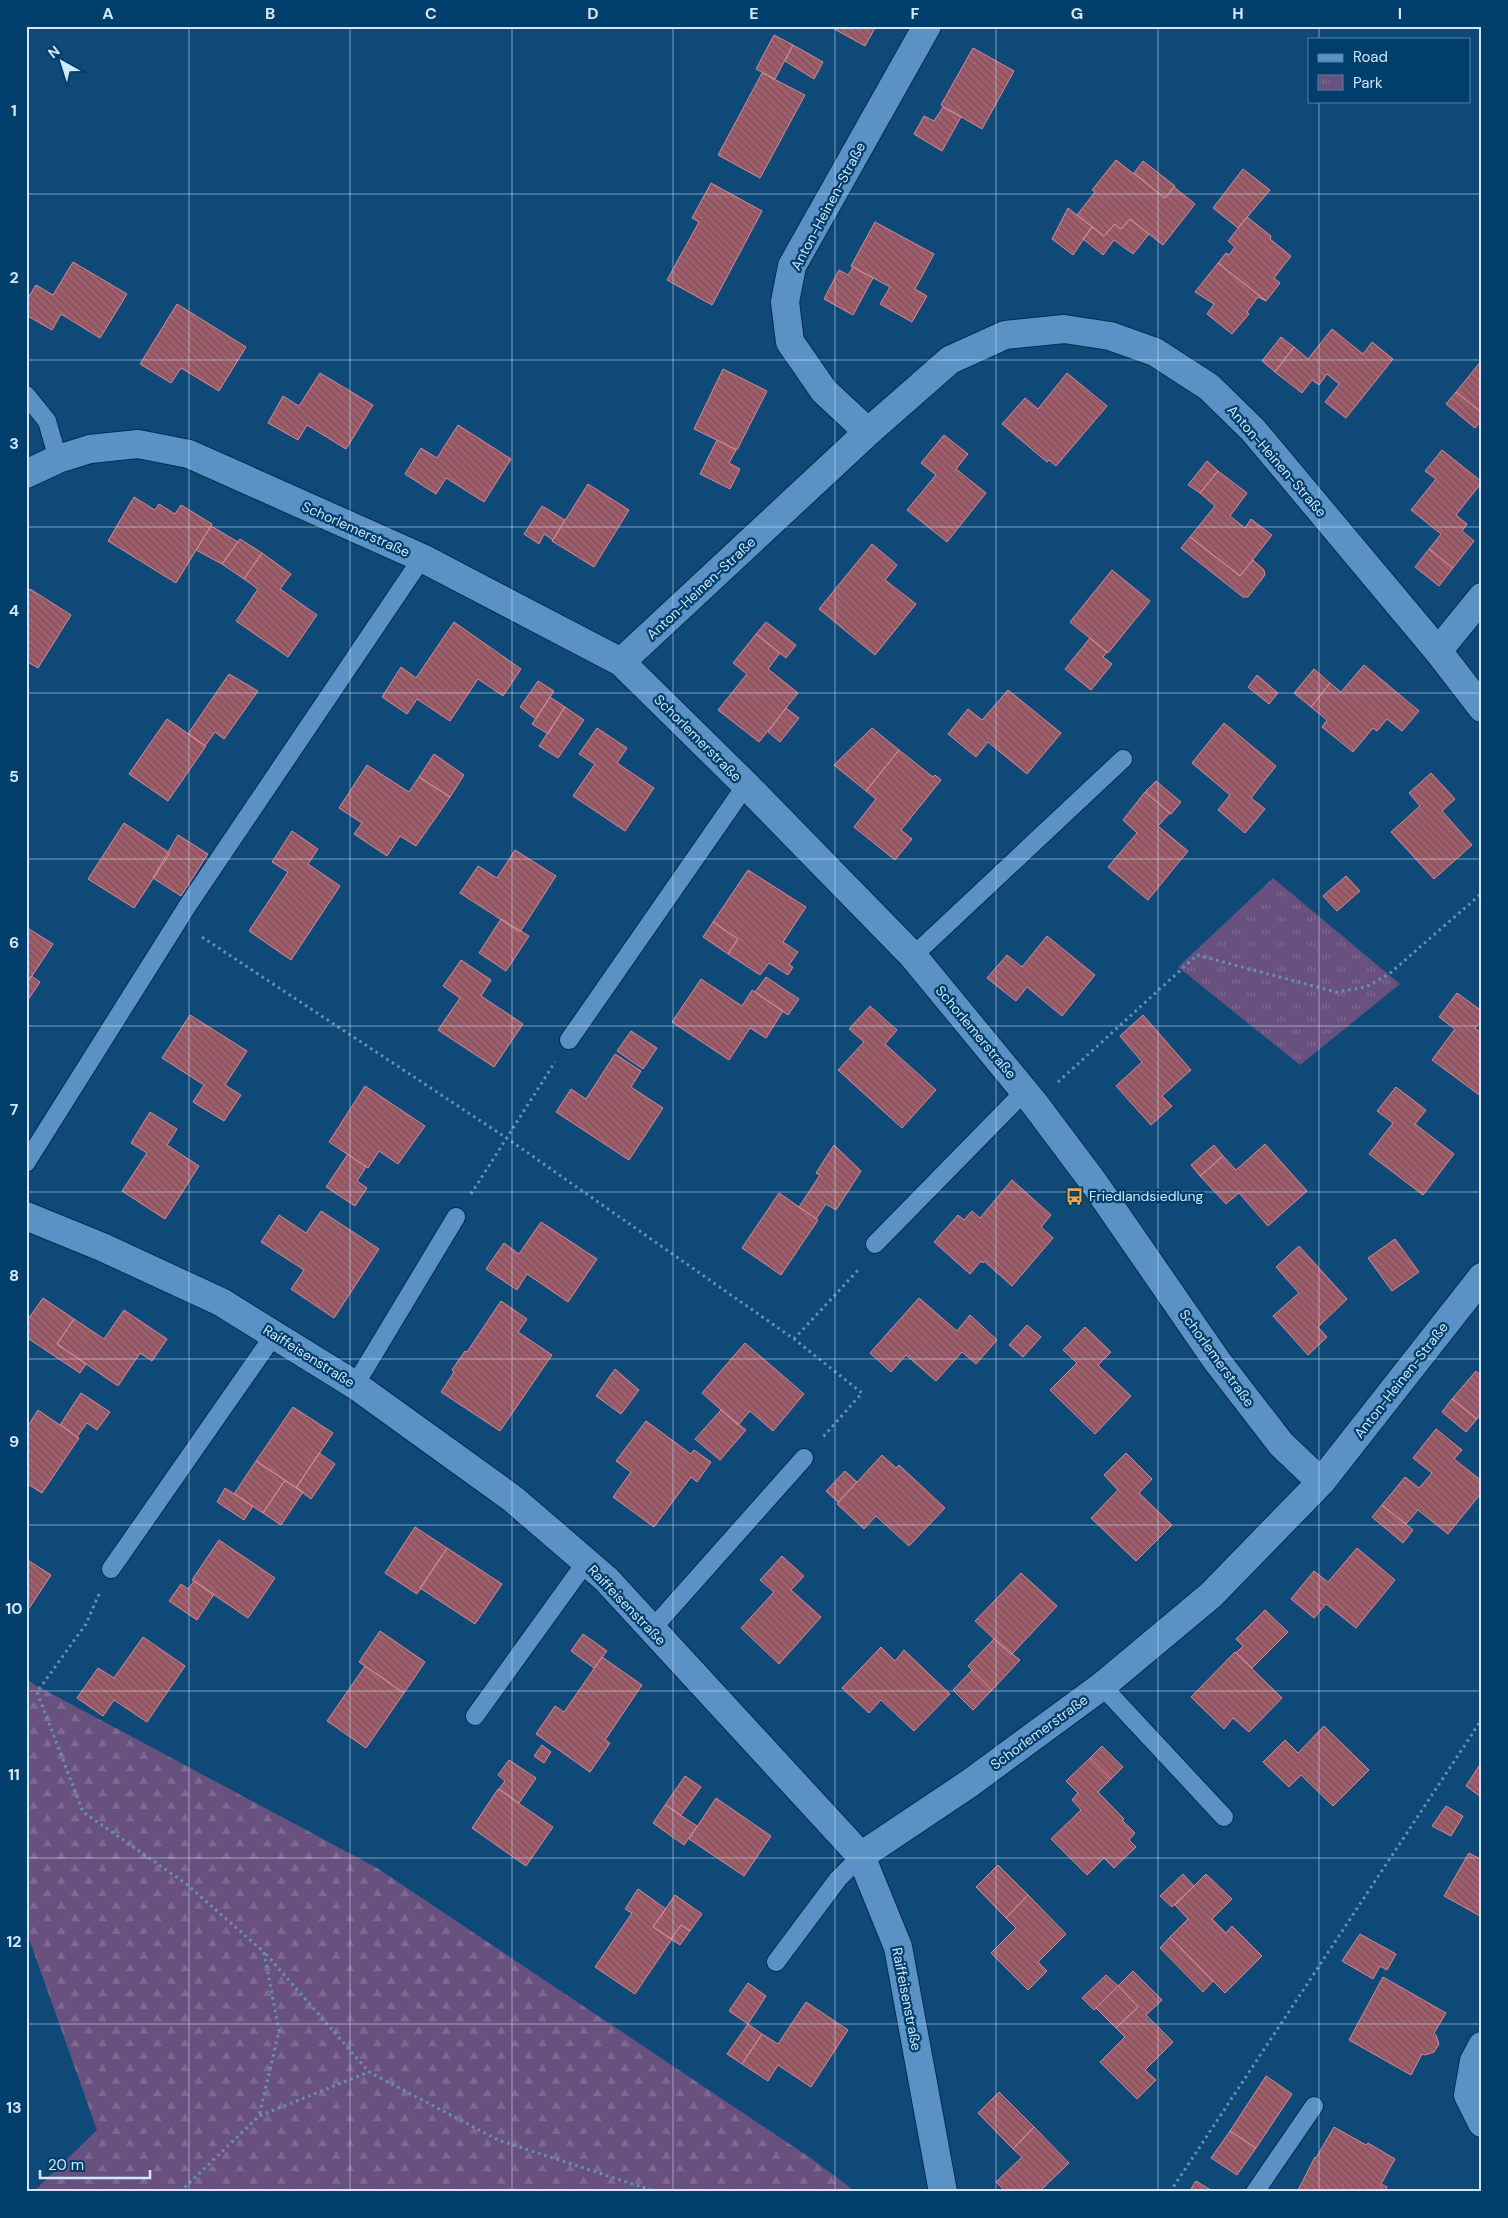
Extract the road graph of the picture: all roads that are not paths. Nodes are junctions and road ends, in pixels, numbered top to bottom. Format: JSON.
{"nodes":[{"id":1,"x":927,"y":26,"type":"edge"},
{"id":2,"x":26,"y":395,"type":"edge"},
{"id":3,"x":868,"y":432,"type":"junction"},
{"id":4,"x":58,"y":459,"type":"junction"},
{"id":5,"x":26,"y":474,"type":"edge"},
{"id":6,"x":422,"y":558,"type":"junction"},
{"id":7,"x":1482,"y":597,"type":"edge"},
{"id":8,"x":1438,"y":651,"type":"junction"},
{"id":9,"x":621,"y":662,"type":"junction"},
{"id":10,"x":1482,"y":708,"type":"edge"},
{"id":11,"x":1123,"y":759,"type":"dead end"},
{"id":12,"x":746,"y":785,"type":"junction"},
{"id":13,"x":912,"y":956,"type":"junction"},
{"id":14,"x":569,"y":1040,"type":"road end"},
{"id":15,"x":1030,"y":1097,"type":"junction"},
{"id":16,"x":26,"y":1163,"type":"edge"},
{"id":17,"x":26,"y":1216,"type":"edge"},
{"id":18,"x":456,"y":1218,"type":"road end"},
{"id":19,"x":875,"y":1244,"type":"road end"},
{"id":20,"x":1482,"y":1277,"type":"edge"},
{"id":21,"x":274,"y":1335,"type":"junction"},
{"id":22,"x":355,"y":1385,"type":"junction"},
{"id":23,"x":804,"y":1458,"type":"road end"},
{"id":24,"x":1321,"y":1482,"type":"junction"},
{"id":25,"x":586,"y":1562,"type":"junction"},
{"id":26,"x":111,"y":1569,"type":"road end"},
{"id":27,"x":652,"y":1629,"type":"junction"},
{"id":28,"x":1102,"y":1686,"type":"junction"},
{"id":29,"x":475,"y":1716,"type":"dead end"},
{"id":30,"x":1224,"y":1817,"type":"dead end"},
{"id":31,"x":862,"y":1856,"type":"junction"},
{"id":32,"x":776,"y":1962,"type":"dead end"},
{"id":33,"x":1482,"y":2046,"type":"edge"},
{"id":34,"x":1314,"y":2106,"type":"dead end"},
{"id":35,"x":1482,"y":2123,"type":"edge"},
{"id":36,"x":943,"y":2192,"type":"edge"},
{"id":37,"x":1255,"y":2192,"type":"edge"}],
"edges":[{"from":1,"to":3,"type":"street","name":"Anton-Heinen-Straße"},
{"from":2,"to":4,"type":"lane"},
{"from":3,"to":8,"type":"street","name":"Anton-Heinen-Straße"},
{"from":3,"to":9,"type":"street","name":"Anton-Heinen-Straße"},
{"from":4,"to":5,"type":"street","name":"Schorlemerstraße"},
{"from":4,"to":6,"type":"street","name":"Schorlemerstraße"},
{"from":6,"to":9,"type":"street","name":"Schorlemerstraße"},
{"from":6,"to":16,"type":"lane"},
{"from":7,"to":8,"type":"street"},
{"from":8,"to":10,"type":"street","name":"Anton-Heinen-Straße"},
{"from":9,"to":12,"type":"street","name":"Schorlemerstraße"},
{"from":11,"to":13,"type":"lane"},
{"from":12,"to":13,"type":"street","name":"Schorlemerstraße"},
{"from":12,"to":14,"type":"lane"},
{"from":13,"to":15,"type":"street","name":"Schorlemerstraße"},
{"from":15,"to":19,"type":"lane"},
{"from":15,"to":24,"type":"street","name":"Schorlemerstraße"},
{"from":17,"to":21,"type":"street","name":"Raiffeisenstraße"},
{"from":18,"to":22,"type":"lane"},
{"from":20,"to":24,"type":"street","name":"Anton-Heinen-Straße"},
{"from":21,"to":22,"type":"street","name":"Raiffeisenstraße"},
{"from":21,"to":26,"type":"lane"},
{"from":22,"to":25,"type":"street","name":"Raiffeisenstraße"},
{"from":23,"to":27,"type":"lane"},
{"from":24,"to":28,"type":"street","name":"Schorlemerstraße"},
{"from":25,"to":27,"type":"street","name":"Raiffeisenstraße"},
{"from":25,"to":29,"type":"lane"},
{"from":27,"to":31,"type":"street","name":"Raiffeisenstraße"},
{"from":28,"to":30,"type":"lane"},
{"from":28,"to":31,"type":"street","name":"Schorlemerstraße"},
{"from":31,"to":32,"type":"lane"},
{"from":31,"to":36,"type":"street","name":"Raiffeisenstraße"},
{"from":33,"to":35,"type":"street"},
{"from":34,"to":37,"type":"lane"}]}
